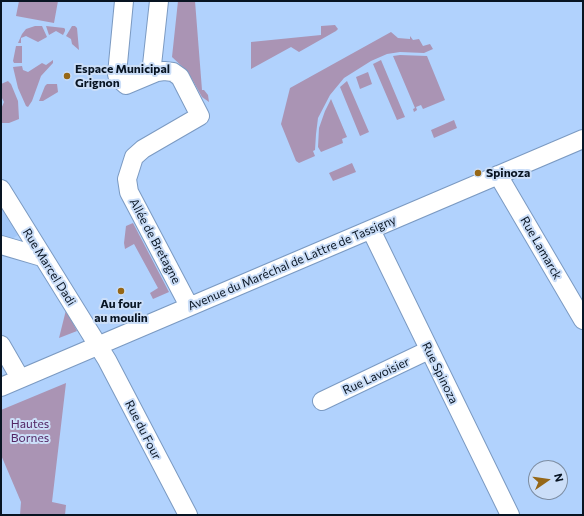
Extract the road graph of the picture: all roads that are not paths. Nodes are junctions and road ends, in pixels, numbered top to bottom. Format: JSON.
{"nodes":[{"id":1,"x":124,"y":1,"type":"edge"},
{"id":2,"x":159,"y":1,"type":"edge"},
{"id":3,"x":152,"y":74,"type":"junction"},
{"id":4,"x":583,"y":139,"type":"edge"},
{"id":5,"x":498,"y":175,"type":"junction"},
{"id":6,"x":1,"y":189,"type":"edge"},
{"id":7,"x":370,"y":230,"type":"junction"},
{"id":8,"x":1,"y":245,"type":"edge"},
{"id":9,"x":42,"y":257,"type":"junction"},
{"id":10,"x":190,"y":306,"type":"junction"},
{"id":11,"x":583,"y":320,"type":"edge"},
{"id":12,"x":1,"y":345,"type":"edge"},
{"id":13,"x":98,"y":346,"type":"junction"},
{"id":14,"x":429,"y":350,"type":"junction"},
{"id":15,"x":20,"y":378,"type":"junction"},
{"id":16,"x":1,"y":387,"type":"edge"},
{"id":17,"x":322,"y":401,"type":"dead end"},
{"id":18,"x":188,"y":515,"type":"edge"},
{"id":19,"x":510,"y":515,"type":"edge"}],
"edges":[{"from":1,"to":3,"type":"street"},
{"from":2,"to":3,"type":"street"},
{"from":3,"to":10,"type":"street","name":"Allée de Bretagne"},
{"from":4,"to":5,"type":"street","name":"Avenue du Maréchal de Lattre de Tassigny"},
{"from":5,"to":7,"type":"street","name":"Avenue du Maréchal de Lattre de Tassigny"},
{"from":5,"to":11,"type":"street","name":"Rue Lamarck"},
{"from":6,"to":9,"type":"street","name":"Rue Marcel Dadi"},
{"from":7,"to":10,"type":"street","name":"Avenue du Maréchal de Lattre de Tassigny"},
{"from":7,"to":14,"type":"street","name":"Rue Spinoza"},
{"from":8,"to":9,"type":"street"},
{"from":9,"to":13,"type":"street","name":"Rue Marcel Dadi"},
{"from":10,"to":13,"type":"street","name":"Avenue du Maréchal de Lattre de Tassigny"},
{"from":12,"to":15,"type":"street"},
{"from":13,"to":15,"type":"street","name":"Avenue du Maréchal de Lattre de Tassigny"},
{"from":13,"to":18,"type":"street","name":"Rue du Four"},
{"from":14,"to":17,"type":"street","name":"Rue Lavoisier"},
{"from":14,"to":19,"type":"street","name":"Rue Spinoza"},
{"from":15,"to":16,"type":"street","name":"Avenue du Maréchal de Lattre de Tassigny"}]}
